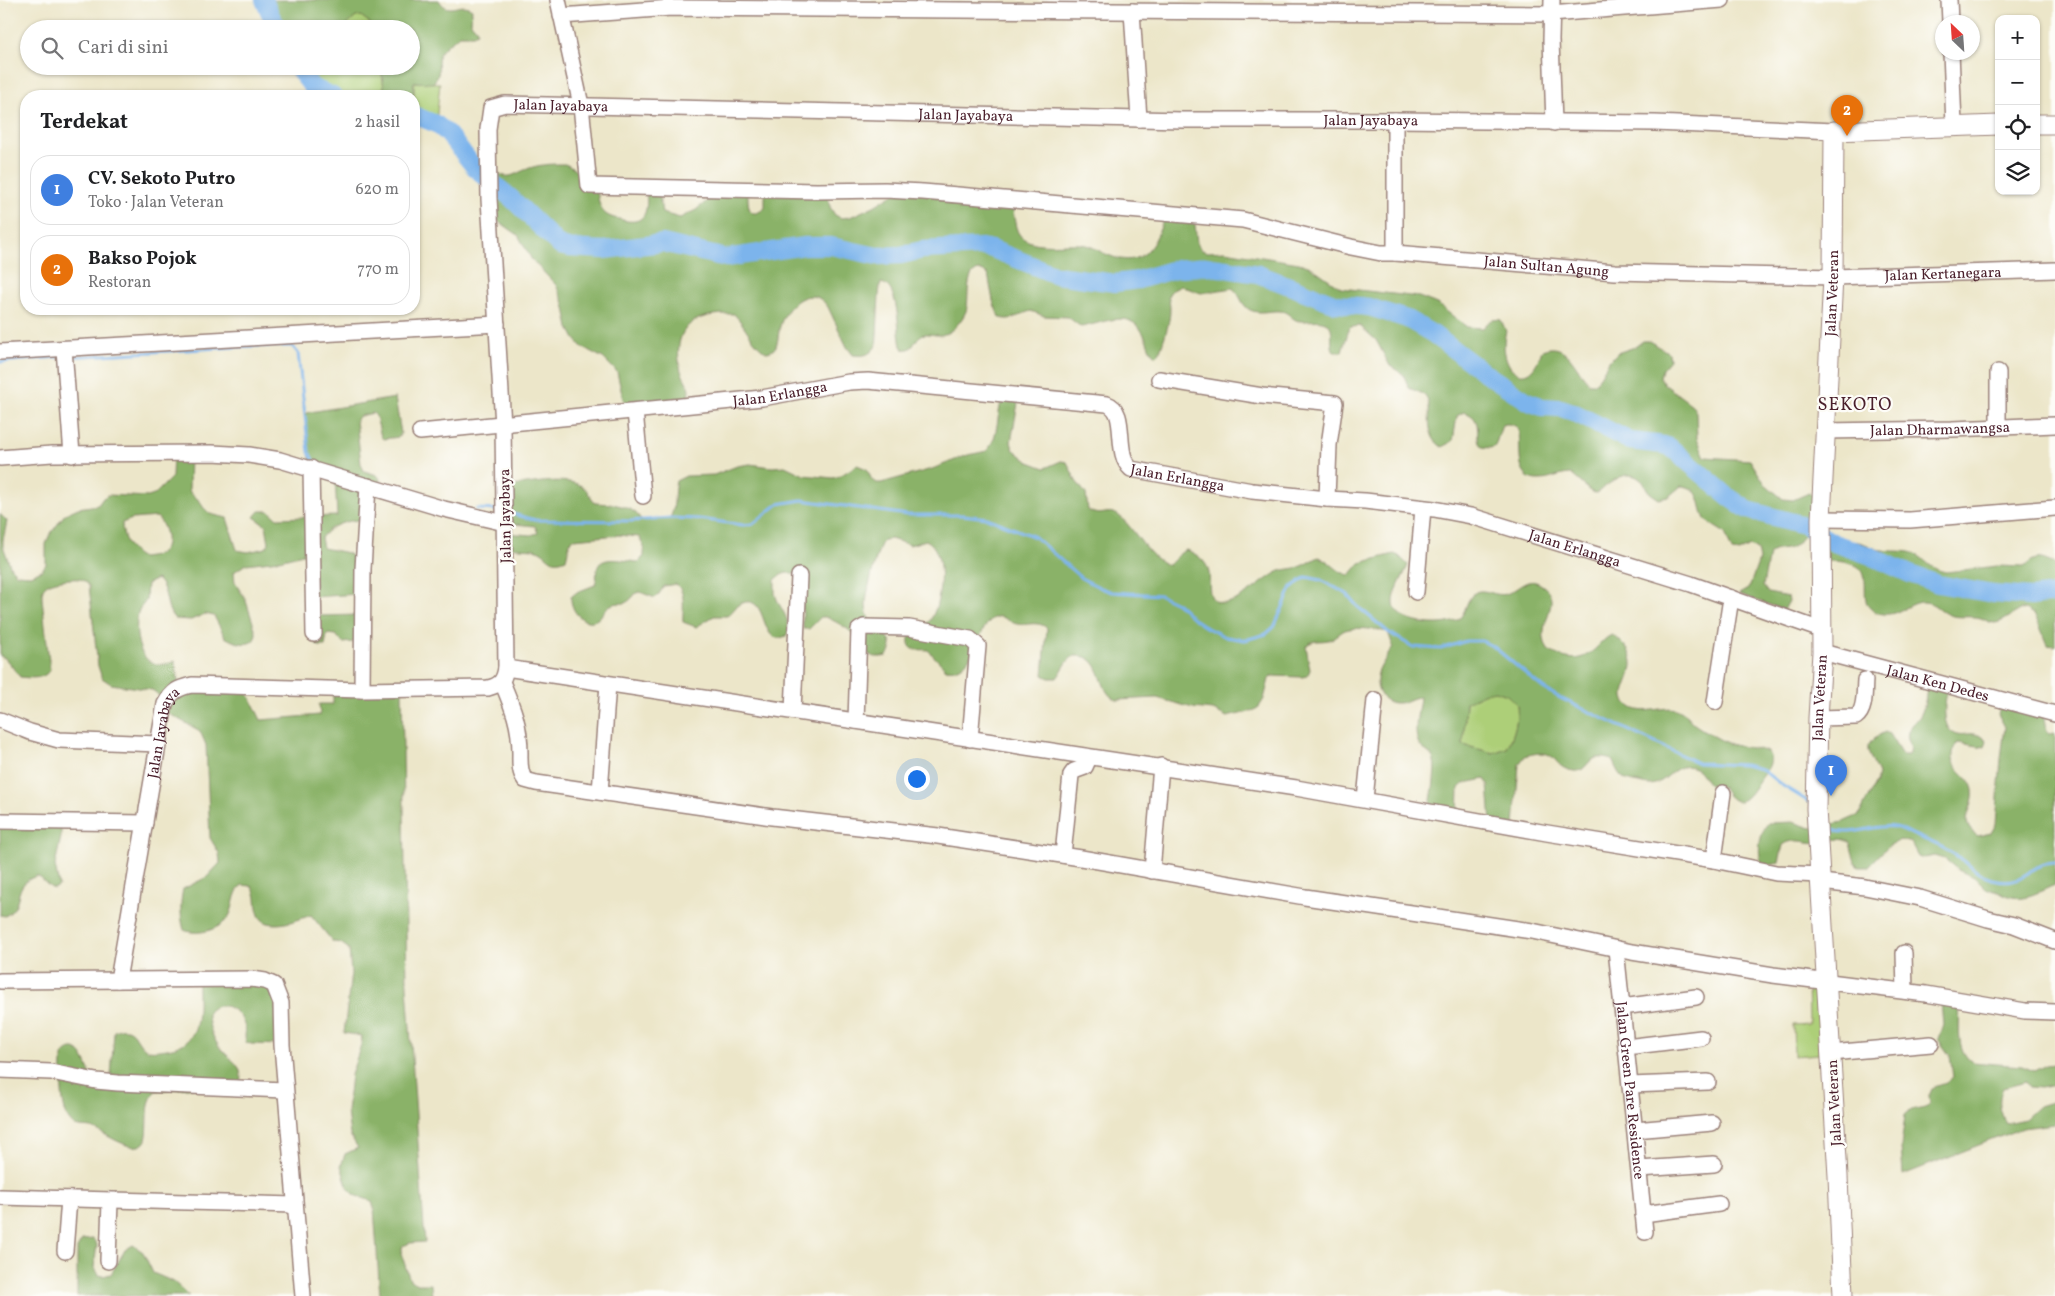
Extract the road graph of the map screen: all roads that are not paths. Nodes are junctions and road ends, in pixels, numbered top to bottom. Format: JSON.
{"nodes":[{"id":1,"x":558,"y":0,"type":"edge"},
{"id":2,"x":1722,"y":0,"type":"edge"},
{"id":3,"x":1949,"y":0,"type":"edge"},
{"id":4,"x":1552,"y":7,"type":"edge"},
{"id":5,"x":1132,"y":11,"type":"junction"},
{"id":6,"x":1950,"y":15,"type":"edge"},
{"id":7,"x":561,"y":16,"type":"junction"},
{"id":8,"x":1951,"y":60,"type":"edge"},
{"id":9,"x":581,"y":105,"type":"junction"},
{"id":10,"x":1139,"y":119,"type":"junction"},
{"id":11,"x":1395,"y":120,"type":"junction"},
{"id":12,"x":1554,"y":123,"type":"junction"},
{"id":13,"x":2040,"y":124,"type":"edge"},
{"id":14,"x":2055,"y":124,"type":"edge"},
{"id":15,"x":1954,"y":125,"type":"junction"},
{"id":16,"x":1995,"y":125,"type":"edge"},
{"id":17,"x":1834,"y":131,"type":"junction"},
{"id":18,"x":1395,"y":254,"type":"junction"},
{"id":19,"x":2055,"y":270,"type":"edge"},
{"id":20,"x":1833,"y":277,"type":"junction"},
{"id":21,"x":497,"y":324,"type":"junction"},
{"id":22,"x":0,"y":352,"type":"edge"},
{"id":23,"x":64,"y":356,"type":"junction"},
{"id":24,"x":1998,"y":372,"type":"dead end"},
{"id":25,"x":1159,"y":379,"type":"dead end"},
{"id":26,"x":635,"y":411,"type":"junction"},
{"id":27,"x":503,"y":425,"type":"junction"},
{"id":28,"x":2055,"y":425,"type":"edge"},
{"id":29,"x":1998,"y":427,"type":"junction"},
{"id":30,"x":1824,"y":431,"type":"junction"},
{"id":31,"x":420,"y":432,"type":"dead end"},
{"id":32,"x":72,"y":455,"type":"junction"},
{"id":33,"x":0,"y":458,"type":"edge"},
{"id":34,"x":311,"y":468,"type":"junction"},
{"id":35,"x":368,"y":486,"type":"junction"},
{"id":36,"x":643,"y":496,"type":"dead end"},
{"id":37,"x":1327,"y":499,"type":"junction"},
{"id":38,"x":1423,"y":508,"type":"junction"},
{"id":39,"x":2055,"y":508,"type":"edge"},
{"id":40,"x":505,"y":516,"type":"junction"},
{"id":41,"x":1821,"y":530,"type":"junction"},
{"id":42,"x":800,"y":576,"type":"dead end"},
{"id":43,"x":1416,"y":592,"type":"dead end"},
{"id":44,"x":1731,"y":598,"type":"junction"},
{"id":45,"x":1821,"y":630,"type":"junction"},
{"id":46,"x":314,"y":634,"type":"dead end"},
{"id":47,"x":1822,"y":652,"type":"junction"},
{"id":48,"x":504,"y":675,"type":"junction"},
{"id":49,"x":1865,"y":680,"type":"dead end"},
{"id":50,"x":608,"y":684,"type":"junction"},
{"id":51,"x":362,"y":690,"type":"junction"},
{"id":52,"x":1375,"y":700,"type":"dead end"},
{"id":53,"x":1715,"y":702,"type":"dead end"},
{"id":54,"x":793,"y":711,"type":"junction"},
{"id":55,"x":2055,"y":714,"type":"edge"},
{"id":56,"x":1818,"y":718,"type":"junction"},
{"id":57,"x":0,"y":720,"type":"edge"},
{"id":58,"x":856,"y":720,"type":"junction"},
{"id":59,"x":970,"y":739,"type":"junction"},
{"id":60,"x":158,"y":744,"type":"junction"},
{"id":61,"x":1090,"y":758,"type":"junction"},
{"id":62,"x":1161,"y":766,"type":"junction"},
{"id":63,"x":600,"y":792,"type":"junction"},
{"id":64,"x":1723,"y":793,"type":"dead end"},
{"id":65,"x":1365,"y":799,"type":"junction"},
{"id":66,"x":0,"y":821,"type":"edge"},
{"id":67,"x":145,"y":824,"type":"junction"},
{"id":68,"x":1063,"y":855,"type":"junction"},
{"id":69,"x":1714,"y":860,"type":"junction"},
{"id":70,"x":1152,"y":871,"type":"junction"},
{"id":71,"x":1820,"y":878,"type":"junction"},
{"id":72,"x":2055,"y":941,"type":"edge"},
{"id":73,"x":1616,"y":949,"type":"junction"},
{"id":74,"x":1904,"y":953,"type":"dead end"},
{"id":75,"x":118,"y":980,"type":"junction"},
{"id":76,"x":0,"y":981,"type":"edge"},
{"id":77,"x":1827,"y":982,"type":"junction"},
{"id":78,"x":1904,"y":990,"type":"junction"},
{"id":79,"x":1696,"y":997,"type":"dead end"},
{"id":80,"x":1622,"y":1006,"type":"junction"},
{"id":81,"x":2055,"y":1012,"type":"edge"},
{"id":82,"x":1701,"y":1038,"type":"dead end"},
{"id":83,"x":1930,"y":1044,"type":"dead end"},
{"id":84,"x":1626,"y":1047,"type":"junction"},
{"id":85,"x":1831,"y":1052,"type":"junction"},
{"id":86,"x":0,"y":1070,"type":"edge"},
{"id":87,"x":1708,"y":1082,"type":"dead end"},
{"id":88,"x":1630,"y":1085,"type":"junction"},
{"id":89,"x":285,"y":1090,"type":"junction"},
{"id":90,"x":1712,"y":1123,"type":"dead end"},
{"id":91,"x":1635,"y":1130,"type":"junction"},
{"id":92,"x":1714,"y":1164,"type":"dead end"},
{"id":93,"x":1639,"y":1169,"type":"junction"},
{"id":94,"x":0,"y":1197,"type":"edge"},
{"id":95,"x":69,"y":1199,"type":"junction"},
{"id":96,"x":110,"y":1201,"type":"junction"},
{"id":97,"x":295,"y":1204,"type":"junction"},
{"id":98,"x":1719,"y":1204,"type":"dead end"},
{"id":99,"x":1643,"y":1214,"type":"junction"},
{"id":100,"x":1645,"y":1232,"type":"dead end"},
{"id":101,"x":65,"y":1251,"type":"dead end"},
{"id":102,"x":108,"y":1261,"type":"dead end"},
{"id":103,"x":302,"y":1296,"type":"edge"},
{"id":104,"x":1843,"y":1296,"type":"edge"}],
"edges":[{"from":1,"to":7,"type":"street"},
{"from":2,"to":4,"type":"street"},
{"from":3,"to":6,"type":"street"},
{"from":4,"to":5,"type":"street"},
{"from":4,"to":12,"type":"street"},
{"from":5,"to":7,"type":"street"},
{"from":5,"to":10,"type":"street"},
{"from":7,"to":9,"type":"street"},
{"from":8,"to":15,"type":"street"},
{"from":9,"to":10,"type":"street","name":"Jalan Jayabaya"},
{"from":9,"to":18,"type":"street","name":"Jalan Sultan Agung"},
{"from":9,"to":21,"type":"street","name":"Jalan Jayabaya"},
{"from":10,"to":11,"type":"street","name":"Jalan Jayabaya"},
{"from":11,"to":12,"type":"street","name":"Jalan Jayabaya"},
{"from":11,"to":18,"type":"street"},
{"from":12,"to":17,"type":"street","name":"Jalan Jayabaya"},
{"from":13,"to":14,"type":"main road"},
{"from":15,"to":16,"type":"main road"},
{"from":15,"to":17,"type":"main road"},
{"from":17,"to":20,"type":"main road","name":"Jalan Veteran"},
{"from":18,"to":20,"type":"street","name":"Jalan Sultan Agung"},
{"from":19,"to":20,"type":"street","name":"Jalan Kertanegara"},
{"from":20,"to":30,"type":"main road","name":"Jalan Veteran"},
{"from":21,"to":23,"type":"street"},
{"from":21,"to":27,"type":"street","name":"Jalan Jayabaya"},
{"from":22,"to":23,"type":"street"},
{"from":23,"to":32,"type":"street"},
{"from":24,"to":29,"type":"street"},
{"from":25,"to":37,"type":"street"},
{"from":26,"to":27,"type":"street","name":"Jalan Erlangga"},
{"from":26,"to":36,"type":"street"},
{"from":26,"to":37,"type":"street","name":"Jalan Erlangga"},
{"from":27,"to":31,"type":"street","name":"Jalan Erlangga"},
{"from":27,"to":40,"type":"street","name":"Jalan Jayabaya"},
{"from":28,"to":29,"type":"street","name":"Jalan Dharmawangsa"},
{"from":29,"to":30,"type":"street","name":"Jalan Dharmawangsa"},
{"from":30,"to":41,"type":"main road","name":"Jalan Veteran"},
{"from":32,"to":33,"type":"street"},
{"from":32,"to":34,"type":"street"},
{"from":34,"to":35,"type":"street"},
{"from":34,"to":46,"type":"street"},
{"from":35,"to":40,"type":"street"},
{"from":35,"to":51,"type":"street"},
{"from":37,"to":38,"type":"street","name":"Jalan Erlangga"},
{"from":38,"to":43,"type":"street"},
{"from":38,"to":44,"type":"street","name":"Jalan Erlangga"},
{"from":39,"to":41,"type":"street"},
{"from":40,"to":48,"type":"street","name":"Jalan Jayabaya"},
{"from":41,"to":45,"type":"main road","name":"Jalan Veteran"},
{"from":42,"to":54,"type":"street"},
{"from":44,"to":45,"type":"street","name":"Jalan Erlangga"},
{"from":44,"to":53,"type":"street"},
{"from":45,"to":47,"type":"main road","name":"Jalan Veteran"},
{"from":47,"to":55,"type":"street","name":"Jalan Ken Dedes"},
{"from":47,"to":56,"type":"main road","name":"Jalan Veteran"},
{"from":48,"to":50,"type":"street"},
{"from":48,"to":51,"type":"street","name":"Jalan Jayabaya"},
{"from":48,"to":63,"type":"street"},
{"from":49,"to":56,"type":"street"},
{"from":50,"to":54,"type":"street"},
{"from":50,"to":63,"type":"street"},
{"from":51,"to":60,"type":"street","name":"Jalan Jayabaya"},
{"from":52,"to":65,"type":"street"},
{"from":54,"to":58,"type":"street"},
{"from":56,"to":71,"type":"main road","name":"Jalan Veteran"},
{"from":57,"to":60,"type":"street"},
{"from":58,"to":59,"type":"street"},
{"from":58,"to":59,"type":"street"},
{"from":59,"to":61,"type":"street"},
{"from":60,"to":67,"type":"street","name":"Jalan Jayabaya"},
{"from":61,"to":62,"type":"street"},
{"from":61,"to":68,"type":"street"},
{"from":62,"to":65,"type":"street"},
{"from":62,"to":70,"type":"street"},
{"from":63,"to":68,"type":"street"},
{"from":64,"to":69,"type":"street"},
{"from":65,"to":69,"type":"street"},
{"from":66,"to":67,"type":"street"},
{"from":67,"to":75,"type":"street","name":"Jalan Jayabaya"},
{"from":68,"to":70,"type":"street"},
{"from":69,"to":71,"type":"street"},
{"from":70,"to":73,"type":"street"},
{"from":71,"to":72,"type":"street"},
{"from":71,"to":77,"type":"main road","name":"Jalan Veteran"},
{"from":73,"to":77,"type":"street"},
{"from":73,"to":80,"type":"street","name":"Jalan Green Pare Residence"},
{"from":74,"to":78,"type":"street"},
{"from":75,"to":76,"type":"street"},
{"from":75,"to":89,"type":"street"},
{"from":77,"to":78,"type":"street"},
{"from":77,"to":85,"type":"main road","name":"Jalan Veteran"},
{"from":78,"to":81,"type":"street"},
{"from":79,"to":80,"type":"street"},
{"from":80,"to":84,"type":"street","name":"Jalan Green Pare Residence"},
{"from":82,"to":84,"type":"street"},
{"from":83,"to":85,"type":"street"},
{"from":84,"to":88,"type":"street","name":"Jalan Green Pare Residence"},
{"from":85,"to":104,"type":"main road","name":"Jalan Veteran"},
{"from":86,"to":89,"type":"street"},
{"from":87,"to":88,"type":"street"},
{"from":88,"to":91,"type":"street","name":"Jalan Green Pare Residence"},
{"from":89,"to":97,"type":"street"},
{"from":90,"to":91,"type":"street"},
{"from":91,"to":93,"type":"street","name":"Jalan Green Pare Residence"},
{"from":92,"to":93,"type":"street"},
{"from":93,"to":99,"type":"street","name":"Jalan Green Pare Residence"},
{"from":94,"to":95,"type":"street"},
{"from":95,"to":96,"type":"street"},
{"from":95,"to":101,"type":"street"},
{"from":96,"to":97,"type":"street"},
{"from":96,"to":102,"type":"street"},
{"from":97,"to":103,"type":"street"},
{"from":98,"to":99,"type":"street"},
{"from":99,"to":100,"type":"street","name":"Jalan Green Pare Residence"}]}
